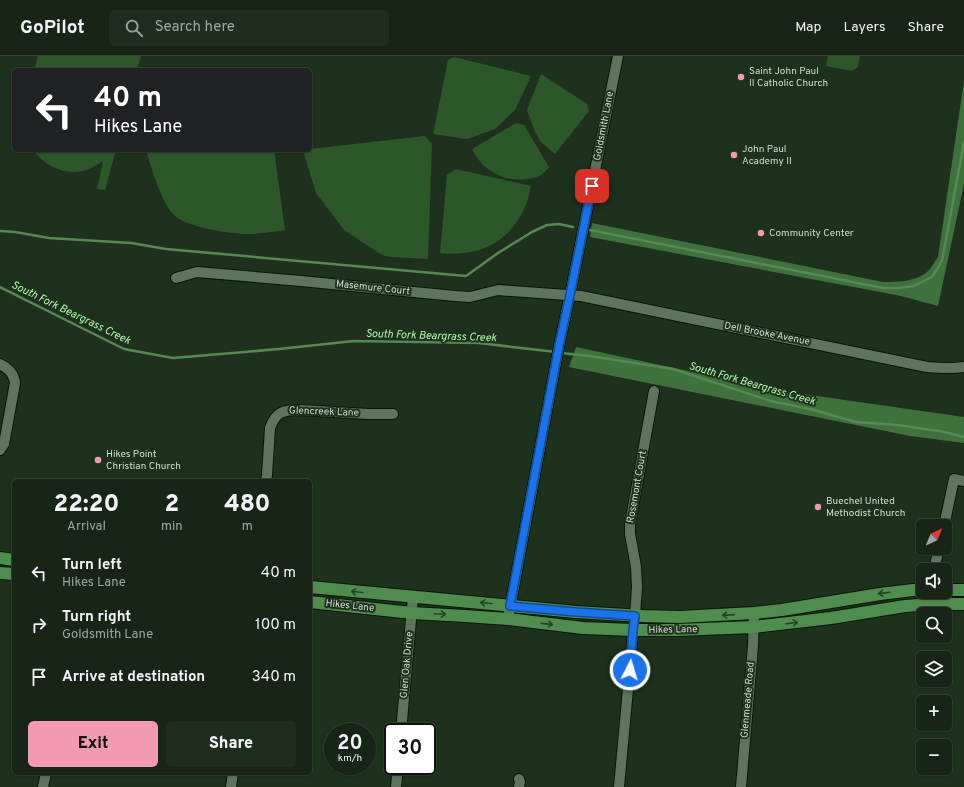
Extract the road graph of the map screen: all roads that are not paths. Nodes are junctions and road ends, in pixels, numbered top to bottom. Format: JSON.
{"nodes":[{"id":1,"x":618,"y":56,"type":"edge"},
{"id":2,"x":176,"y":278,"type":"dead end"},
{"id":3,"x":570,"y":295,"type":"junction"},
{"id":4,"x":0,"y":364,"type":"edge"},
{"id":5,"x":964,"y":367,"type":"edge"},
{"id":6,"x":654,"y":391,"type":"dead end"},
{"id":7,"x":393,"y":414,"type":"dead end"},
{"id":8,"x":0,"y":450,"type":"edge"},
{"id":9,"x":266,"y":479,"type":"edge"},
{"id":10,"x":959,"y":480,"type":"edge"},
{"id":11,"x":946,"y":519,"type":"edge"},
{"id":12,"x":0,"y":558,"type":"edge"},
{"id":13,"x":12,"y":560,"type":"edge"},
{"id":14,"x":0,"y":573,"type":"edge"},
{"id":15,"x":12,"y":574,"type":"edge"},
{"id":16,"x":312,"y":587,"type":"edge"},
{"id":17,"x":916,"y":590,"type":"edge"},
{"id":18,"x":952,"y":590,"type":"edge"},
{"id":19,"x":964,"y":590,"type":"edge"},
{"id":20,"x":413,"y":597,"type":"junction"},
{"id":21,"x":312,"y":602,"type":"edge"},
{"id":22,"x":964,"y":604,"type":"edge"},
{"id":23,"x":510,"y":606,"type":"junction"},
{"id":24,"x":412,"y":613,"type":"junction"},
{"id":25,"x":754,"y":613,"type":"junction"},
{"id":26,"x":635,"y":616,"type":"junction"},
{"id":27,"x":508,"y":619,"type":"junction"},
{"id":28,"x":754,"y":627,"type":"junction"},
{"id":29,"x":633,"y":630,"type":"junction"},
{"id":30,"x":402,"y":723,"type":"edge"},
{"id":31,"x":46,"y":775,"type":"edge"},
{"id":32,"x":233,"y":775,"type":"edge"},
{"id":33,"x":397,"y":775,"type":"edge"},
{"id":34,"x":43,"y":787,"type":"edge"},
{"id":35,"x":230,"y":787,"type":"edge"},
{"id":36,"x":396,"y":787,"type":"edge"},
{"id":37,"x":619,"y":787,"type":"edge"},
{"id":38,"x":741,"y":787,"type":"edge"}],
"edges":[{"from":1,"to":3,"type":"street","name":"Goldsmith Lane"},
{"from":2,"to":3,"type":"street","name":"Masemure Court"},
{"from":3,"to":5,"type":"street","name":"Dell Brooke Avenue"},
{"from":3,"to":23,"type":"street","name":"Goldsmith Lane"},
{"from":4,"to":8,"type":"street"},
{"from":6,"to":26,"type":"street","name":"Rosemont Court"},
{"from":7,"to":9,"type":"street","name":"Glencreek Lane"},
{"from":10,"to":11,"type":"street"},
{"from":12,"to":13,"type":"main road"},
{"from":14,"to":15,"type":"main road"},
{"from":20,"to":16,"type":"main road","name":"Hikes Lane","one_way":true},
{"from":17,"to":25,"type":"main road","name":"Hikes Lane","one_way":true},
{"from":18,"to":19,"type":"main road"},
{"from":23,"to":20,"type":"main road","name":"Hikes Lane","one_way":true},
{"from":20,"to":24,"type":"street","name":"Glen Oak Drive"},
{"from":21,"to":24,"type":"main road","name":"Hikes Lane"},
{"from":28,"to":22,"type":"main road","name":"Hikes Lane","one_way":true},
{"from":23,"to":26,"type":"main road","name":"Hikes Lane"},
{"from":23,"to":27,"type":"street","name":"Goldsmith Lane"},
{"from":24,"to":27,"type":"main road","name":"Hikes Lane","one_way":true},
{"from":24,"to":30,"type":"street","name":"Glen Oak Drive"},
{"from":25,"to":26,"type":"main road","name":"Hikes Lane","one_way":true},
{"from":25,"to":28,"type":"street","name":"Glenmeade Road"},
{"from":26,"to":29,"type":"street","name":"Rosemont Court"},
{"from":27,"to":29,"type":"main road","name":"Hikes Lane","one_way":true},
{"from":28,"to":29,"type":"main road","name":"Hikes Lane"},
{"from":28,"to":38,"type":"street","name":"Glenmeade Road"},
{"from":29,"to":37,"type":"street","name":"Rosemont Court"},
{"from":31,"to":34,"type":"street"},
{"from":32,"to":35,"type":"street"},
{"from":33,"to":36,"type":"street"}]}
